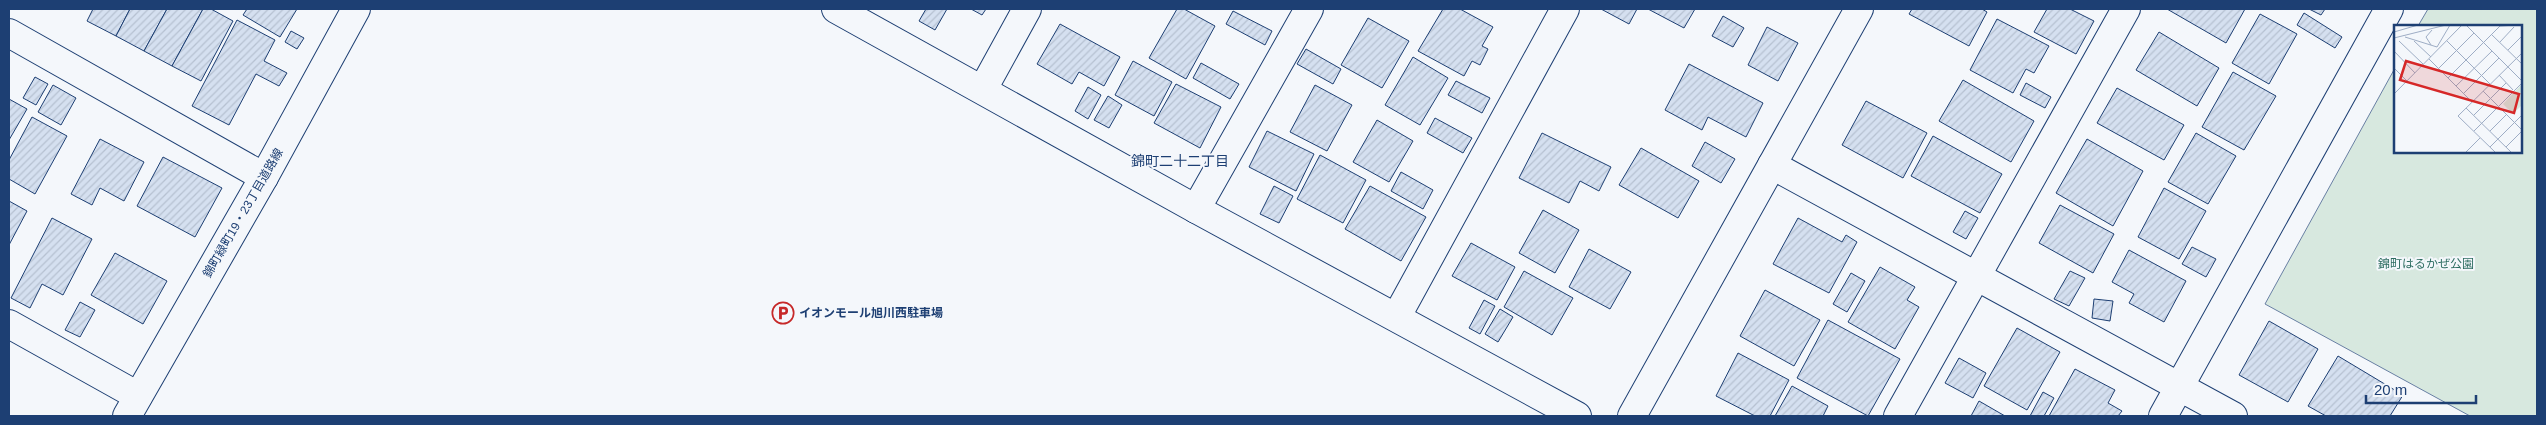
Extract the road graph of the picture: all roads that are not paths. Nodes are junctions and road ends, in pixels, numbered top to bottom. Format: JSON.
{"nodes":[{"id":1,"x":356,"y":9,"type":"edge"},
{"id":2,"x":836,"y":9,"type":"edge"},
{"id":3,"x":1027,"y":9,"type":"edge"},
{"id":4,"x":1309,"y":9,"type":"edge"},
{"id":5,"x":1565,"y":9,"type":"edge"},
{"id":6,"x":1859,"y":9,"type":"edge"},
{"id":7,"x":2126,"y":9,"type":"edge"},
{"id":8,"x":2389,"y":9,"type":"edge"},
{"id":9,"x":9,"y":33,"type":"edge"},
{"id":10,"x":982,"y":90,"type":"junction"},
{"id":11,"x":1772,"y":165,"type":"junction"},
{"id":12,"x":264,"y":177,"type":"junction"},
{"id":13,"x":1196,"y":209,"type":"junction"},
{"id":14,"x":1975,"y":275,"type":"junction"},
{"id":15,"x":1397,"y":316,"type":"junction"},
{"id":16,"x":9,"y":324,"type":"edge"},
{"id":17,"x":2179,"y":386,"type":"junction"},
{"id":18,"x":132,"y":406,"type":"edge"},
{"id":19,"x":1577,"y":416,"type":"edge"},
{"id":20,"x":1632,"y":416,"type":"edge"},
{"id":21,"x":1898,"y":416,"type":"edge"},
{"id":22,"x":2163,"y":416,"type":"edge"},
{"id":23,"x":2233,"y":416,"type":"edge"}],
"edges":[{"from":1,"to":12,"type":"street","name":"錦町緑町19・23丁目道路線"},
{"from":2,"to":10,"type":"street"},
{"from":3,"to":10,"type":"street"},
{"from":4,"to":13,"type":"street"},
{"from":5,"to":15,"type":"street"},
{"from":6,"to":11,"type":"street"},
{"from":7,"to":14,"type":"street"},
{"from":8,"to":17,"type":"street"},
{"from":9,"to":12,"type":"street"},
{"from":10,"to":13,"type":"street"},
{"from":11,"to":14,"type":"street"},
{"from":11,"to":20,"type":"street"},
{"from":12,"to":18,"type":"street","name":"錦町緑町19・23丁目道路線"},
{"from":13,"to":15,"type":"street"},
{"from":14,"to":17,"type":"street"},
{"from":14,"to":21,"type":"street"},
{"from":15,"to":19,"type":"street"},
{"from":16,"to":18,"type":"street"},
{"from":17,"to":22,"type":"street"},
{"from":17,"to":23,"type":"street"}]}
